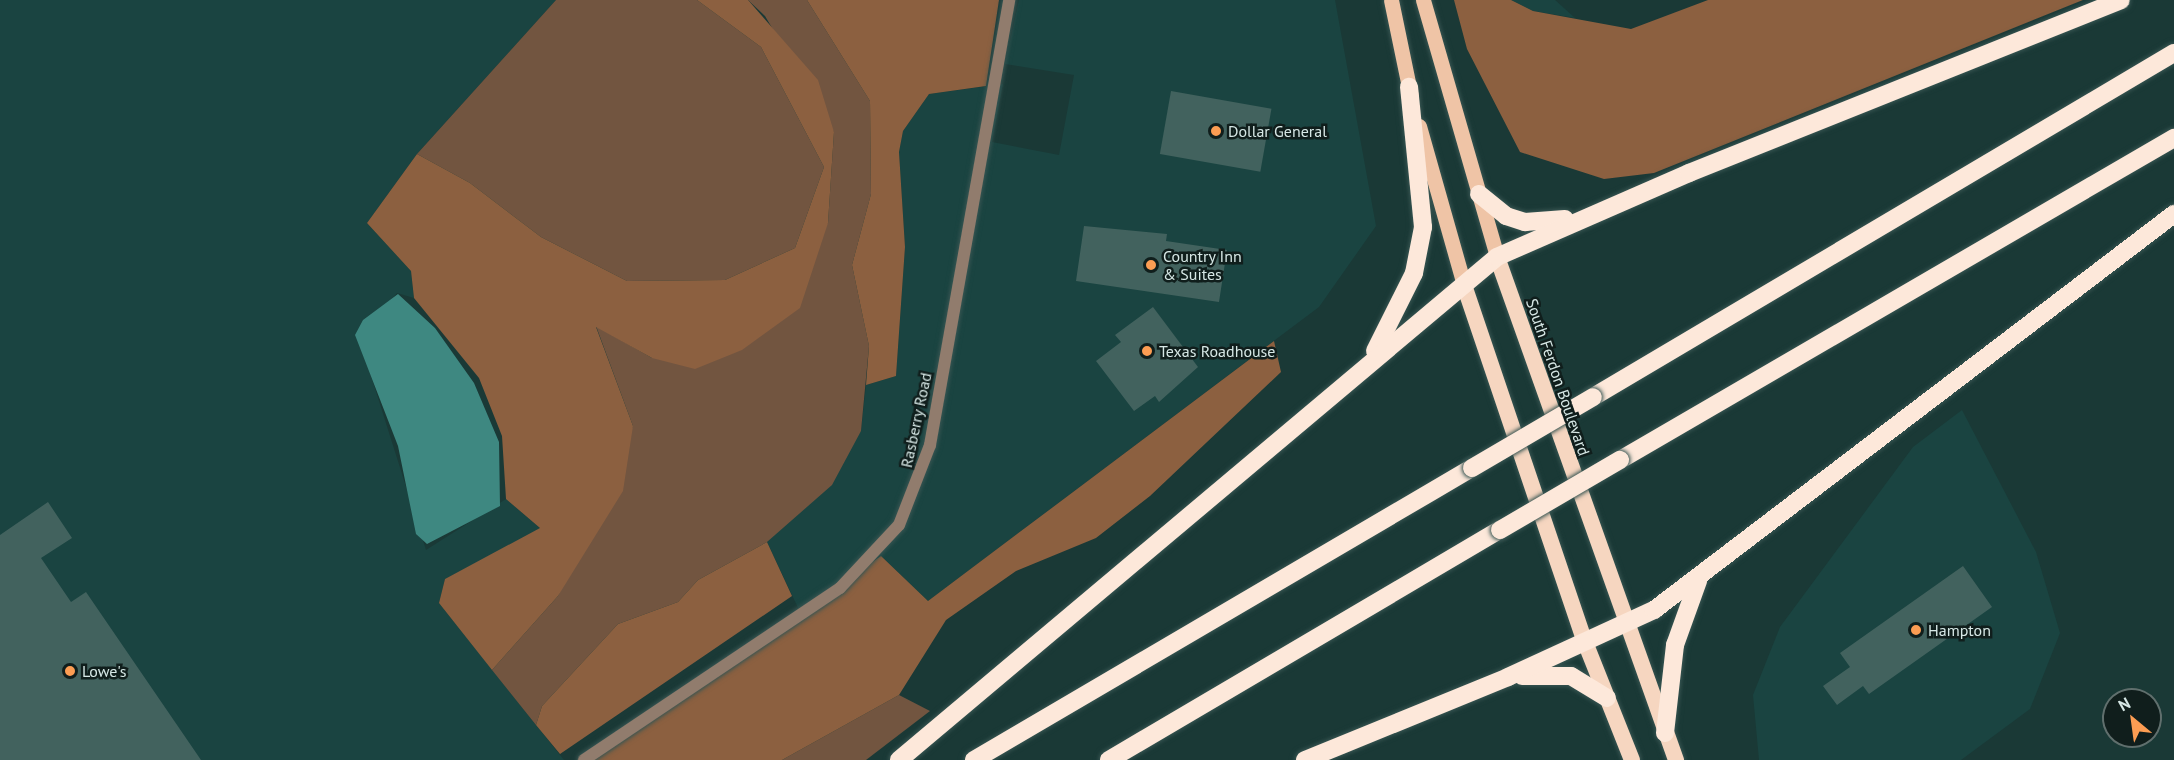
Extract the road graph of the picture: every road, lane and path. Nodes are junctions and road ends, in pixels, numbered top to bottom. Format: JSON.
{"nodes":[{"id":1,"x":1009,"y":0,"type":"edge"},
{"id":2,"x":1390,"y":0,"type":"edge"},
{"id":3,"x":1424,"y":0,"type":"edge"},
{"id":4,"x":2121,"y":0,"type":"edge"},
{"id":5,"x":2174,"y":53,"type":"edge"},
{"id":6,"x":1409,"y":87,"type":"junction"},
{"id":7,"x":2174,"y":138,"type":"edge"},
{"id":8,"x":1479,"y":194,"type":"junction"},
{"id":9,"x":1594,"y":213,"type":"junction"},
{"id":10,"x":2174,"y":214,"type":"edge"},
{"id":11,"x":1497,"y":257,"type":"junction"},
{"id":12,"x":1464,"y":285,"type":"junction"},
{"id":13,"x":1371,"y":358,"type":"junction"},
{"id":14,"x":1698,"y":581,"type":"junction"},
{"id":15,"x":1624,"y":623,"type":"junction"},
{"id":16,"x":1585,"y":642,"type":"junction"},
{"id":17,"x":1508,"y":677,"type":"junction"},
{"id":18,"x":1607,"y":698,"type":"junction"},
{"id":19,"x":1665,"y":733,"type":"junction"},
{"id":20,"x":584,"y":760,"type":"edge"},
{"id":21,"x":899,"y":760,"type":"edge"},
{"id":22,"x":974,"y":760,"type":"edge"},
{"id":23,"x":1109,"y":760,"type":"edge"},
{"id":24,"x":1305,"y":760,"type":"edge"},
{"id":25,"x":1632,"y":760,"type":"edge"},
{"id":26,"x":1676,"y":760,"type":"edge"}],
"edges":[{"from":1,"to":20,"type":"street","name":"Rasberry Road"},
{"from":2,"to":6,"type":"main road"},
{"from":3,"to":8,"type":"main road","name":"South Ferdon Boulevard"},
{"from":4,"to":9,"type":"highway"},
{"from":5,"to":22,"type":"highway","bridge":true},
{"from":6,"to":12,"type":"main road"},
{"from":6,"to":13,"type":"highway"},
{"from":7,"to":23,"type":"highway","bridge":true},
{"from":8,"to":9,"type":"highway"},
{"from":8,"to":11,"type":"main road","name":"South Ferdon Boulevard"},
{"from":9,"to":11,"type":"highway"},
{"from":10,"to":14,"type":"highway"},
{"from":11,"to":12,"type":"highway"},
{"from":11,"to":15,"type":"highway","name":"South Ferdon Boulevard"},
{"from":12,"to":13,"type":"highway"},
{"from":12,"to":16,"type":"highway"},
{"from":13,"to":21,"type":"highway"},
{"from":14,"to":15,"type":"highway"},
{"from":14,"to":19,"type":"highway"},
{"from":15,"to":16,"type":"highway"},
{"from":15,"to":19,"type":"highway","name":"South Ferdon Boulevard"},
{"from":16,"to":17,"type":"highway"},
{"from":16,"to":18,"type":"highway"},
{"from":17,"to":18,"type":"highway"},
{"from":17,"to":24,"type":"highway"},
{"from":18,"to":25,"type":"highway"},
{"from":19,"to":26,"type":"highway","name":"South Ferdon Boulevard"}]}
